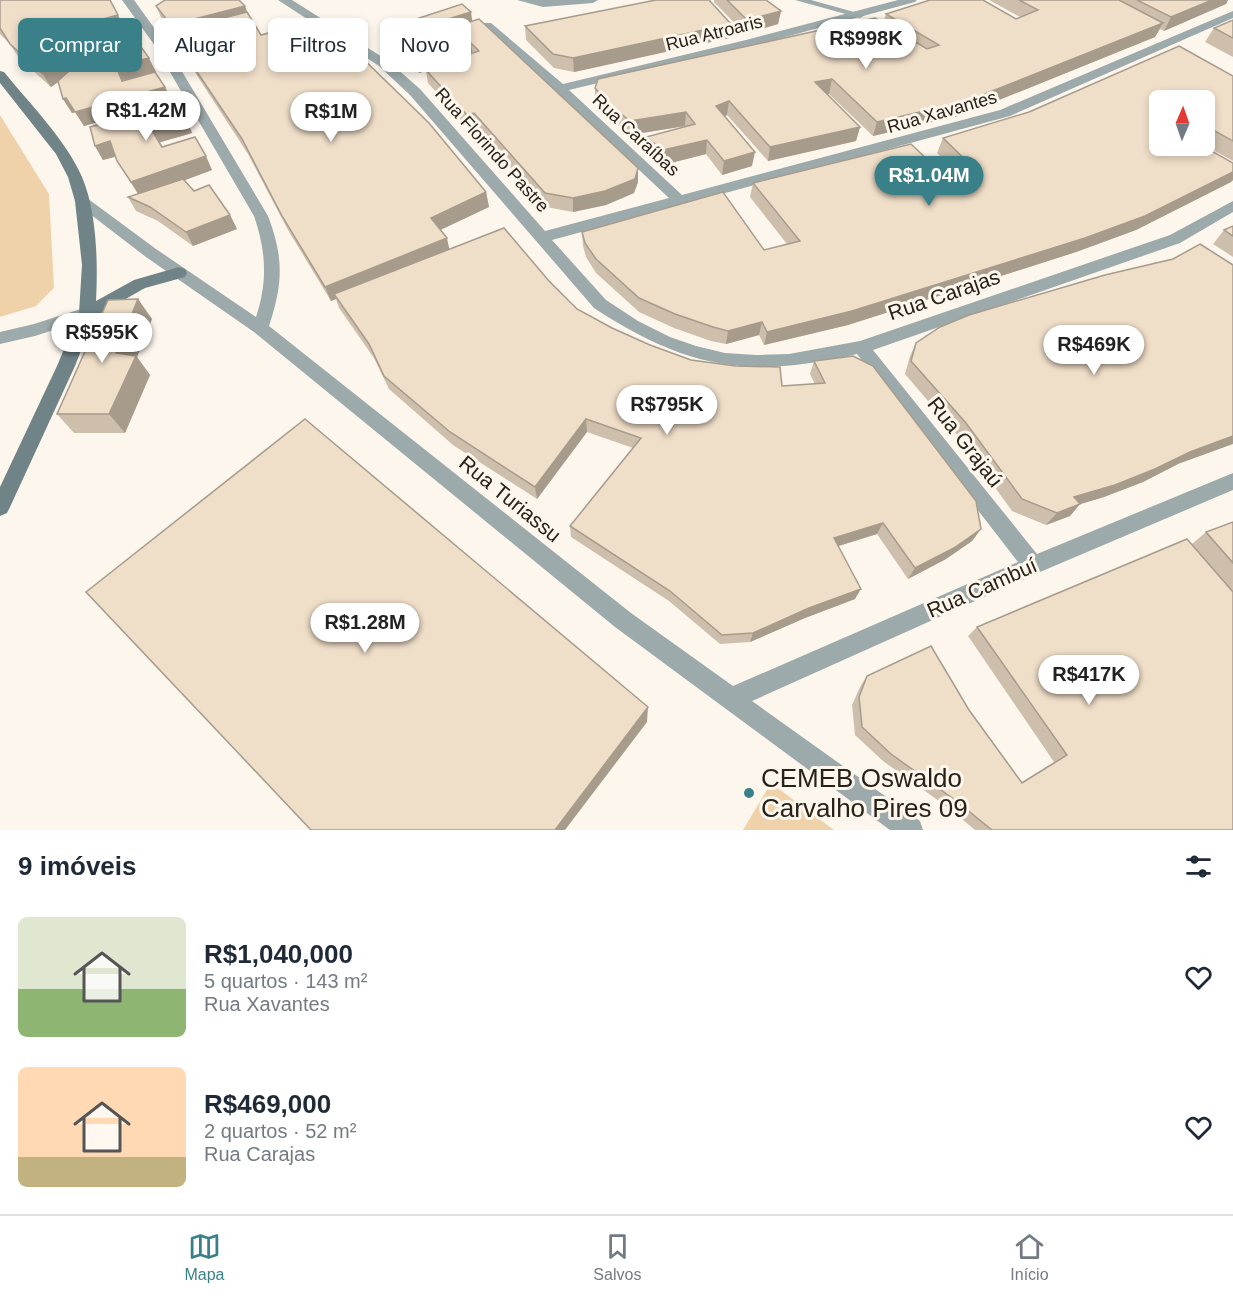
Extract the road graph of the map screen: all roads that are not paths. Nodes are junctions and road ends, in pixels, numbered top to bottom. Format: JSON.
{"nodes":[{"id":1,"x":128,"y":0,"type":"edge"},
{"id":2,"x":284,"y":0,"type":"edge"},
{"id":3,"x":522,"y":0,"type":"edge"},
{"id":4,"x":593,"y":0,"type":"edge"},
{"id":5,"x":800,"y":0,"type":"edge"},
{"id":6,"x":910,"y":0,"type":"edge"},
{"id":7,"x":1233,"y":14,"type":"edge"},
{"id":8,"x":860,"y":15,"type":"junction"},
{"id":9,"x":488,"y":25,"type":"edge"},
{"id":10,"x":0,"y":75,"type":"edge"},
{"id":11,"x":560,"y":88,"type":"junction"},
{"id":12,"x":679,"y":200,"type":"junction"},
{"id":13,"x":82,"y":201,"type":"junction"},
{"id":14,"x":1233,"y":206,"type":"edge"},
{"id":15,"x":543,"y":237,"type":"junction"},
{"id":16,"x":179,"y":273,"type":"junction"},
{"id":17,"x":87,"y":312,"type":"junction"},
{"id":18,"x":260,"y":328,"type":"junction"},
{"id":19,"x":0,"y":338,"type":"edge"},
{"id":20,"x":658,"y":340,"type":"joint"},
{"id":21,"x":861,"y":347,"type":"junction"},
{"id":22,"x":1233,"y":481,"type":"edge"},
{"id":23,"x":0,"y":507,"type":"edge"},
{"id":24,"x":1033,"y":564,"type":"junction"},
{"id":25,"x":732,"y":698,"type":"junction"},
{"id":26,"x":911,"y":830,"type":"edge"}],
"edges":[{"from":1,"to":18,"type":"street"},
{"from":2,"to":15,"type":"street","name":"Rua Florindo Pastre"},
{"from":3,"to":4,"type":"lane"},
{"from":5,"to":8,"type":"lane"},
{"from":6,"to":8,"type":"street","name":"Rua Atroaris"},
{"from":7,"to":12,"type":"street","name":"Rua Xavantes"},
{"from":8,"to":11,"type":"street","name":"Rua Atroaris"},
{"from":9,"to":11,"type":"street","name":"Rua Caraíbas"},
{"from":10,"to":13,"type":"street"},
{"from":11,"to":12,"type":"street","name":"Rua Caraíbas"},
{"from":12,"to":15,"type":"street","name":"Rua Xavantes"},
{"from":13,"to":16,"type":"street","name":"Rua Turiassu"},
{"from":13,"to":17,"type":"street"},
{"from":14,"to":21,"type":"street","name":"Rua Carajas"},
{"from":15,"to":20,"type":"street","name":"Rua Florindo Pastre"},
{"from":16,"to":17,"type":"street"},
{"from":16,"to":18,"type":"street","name":"Rua Turiassu"},
{"from":17,"to":19,"type":"street"},
{"from":17,"to":23,"type":"street"},
{"from":18,"to":25,"type":"street","name":"Rua Turiassu"},
{"from":20,"to":21,"type":"street","name":"Rua Carajas"},
{"from":21,"to":24,"type":"street","name":"Rua Grajaú"},
{"from":22,"to":24,"type":"street","name":"Rua Cambuí"},
{"from":24,"to":25,"type":"street","name":"Rua Cambuí"},
{"from":25,"to":26,"type":"street","name":"Rua Turiassu"}]}
